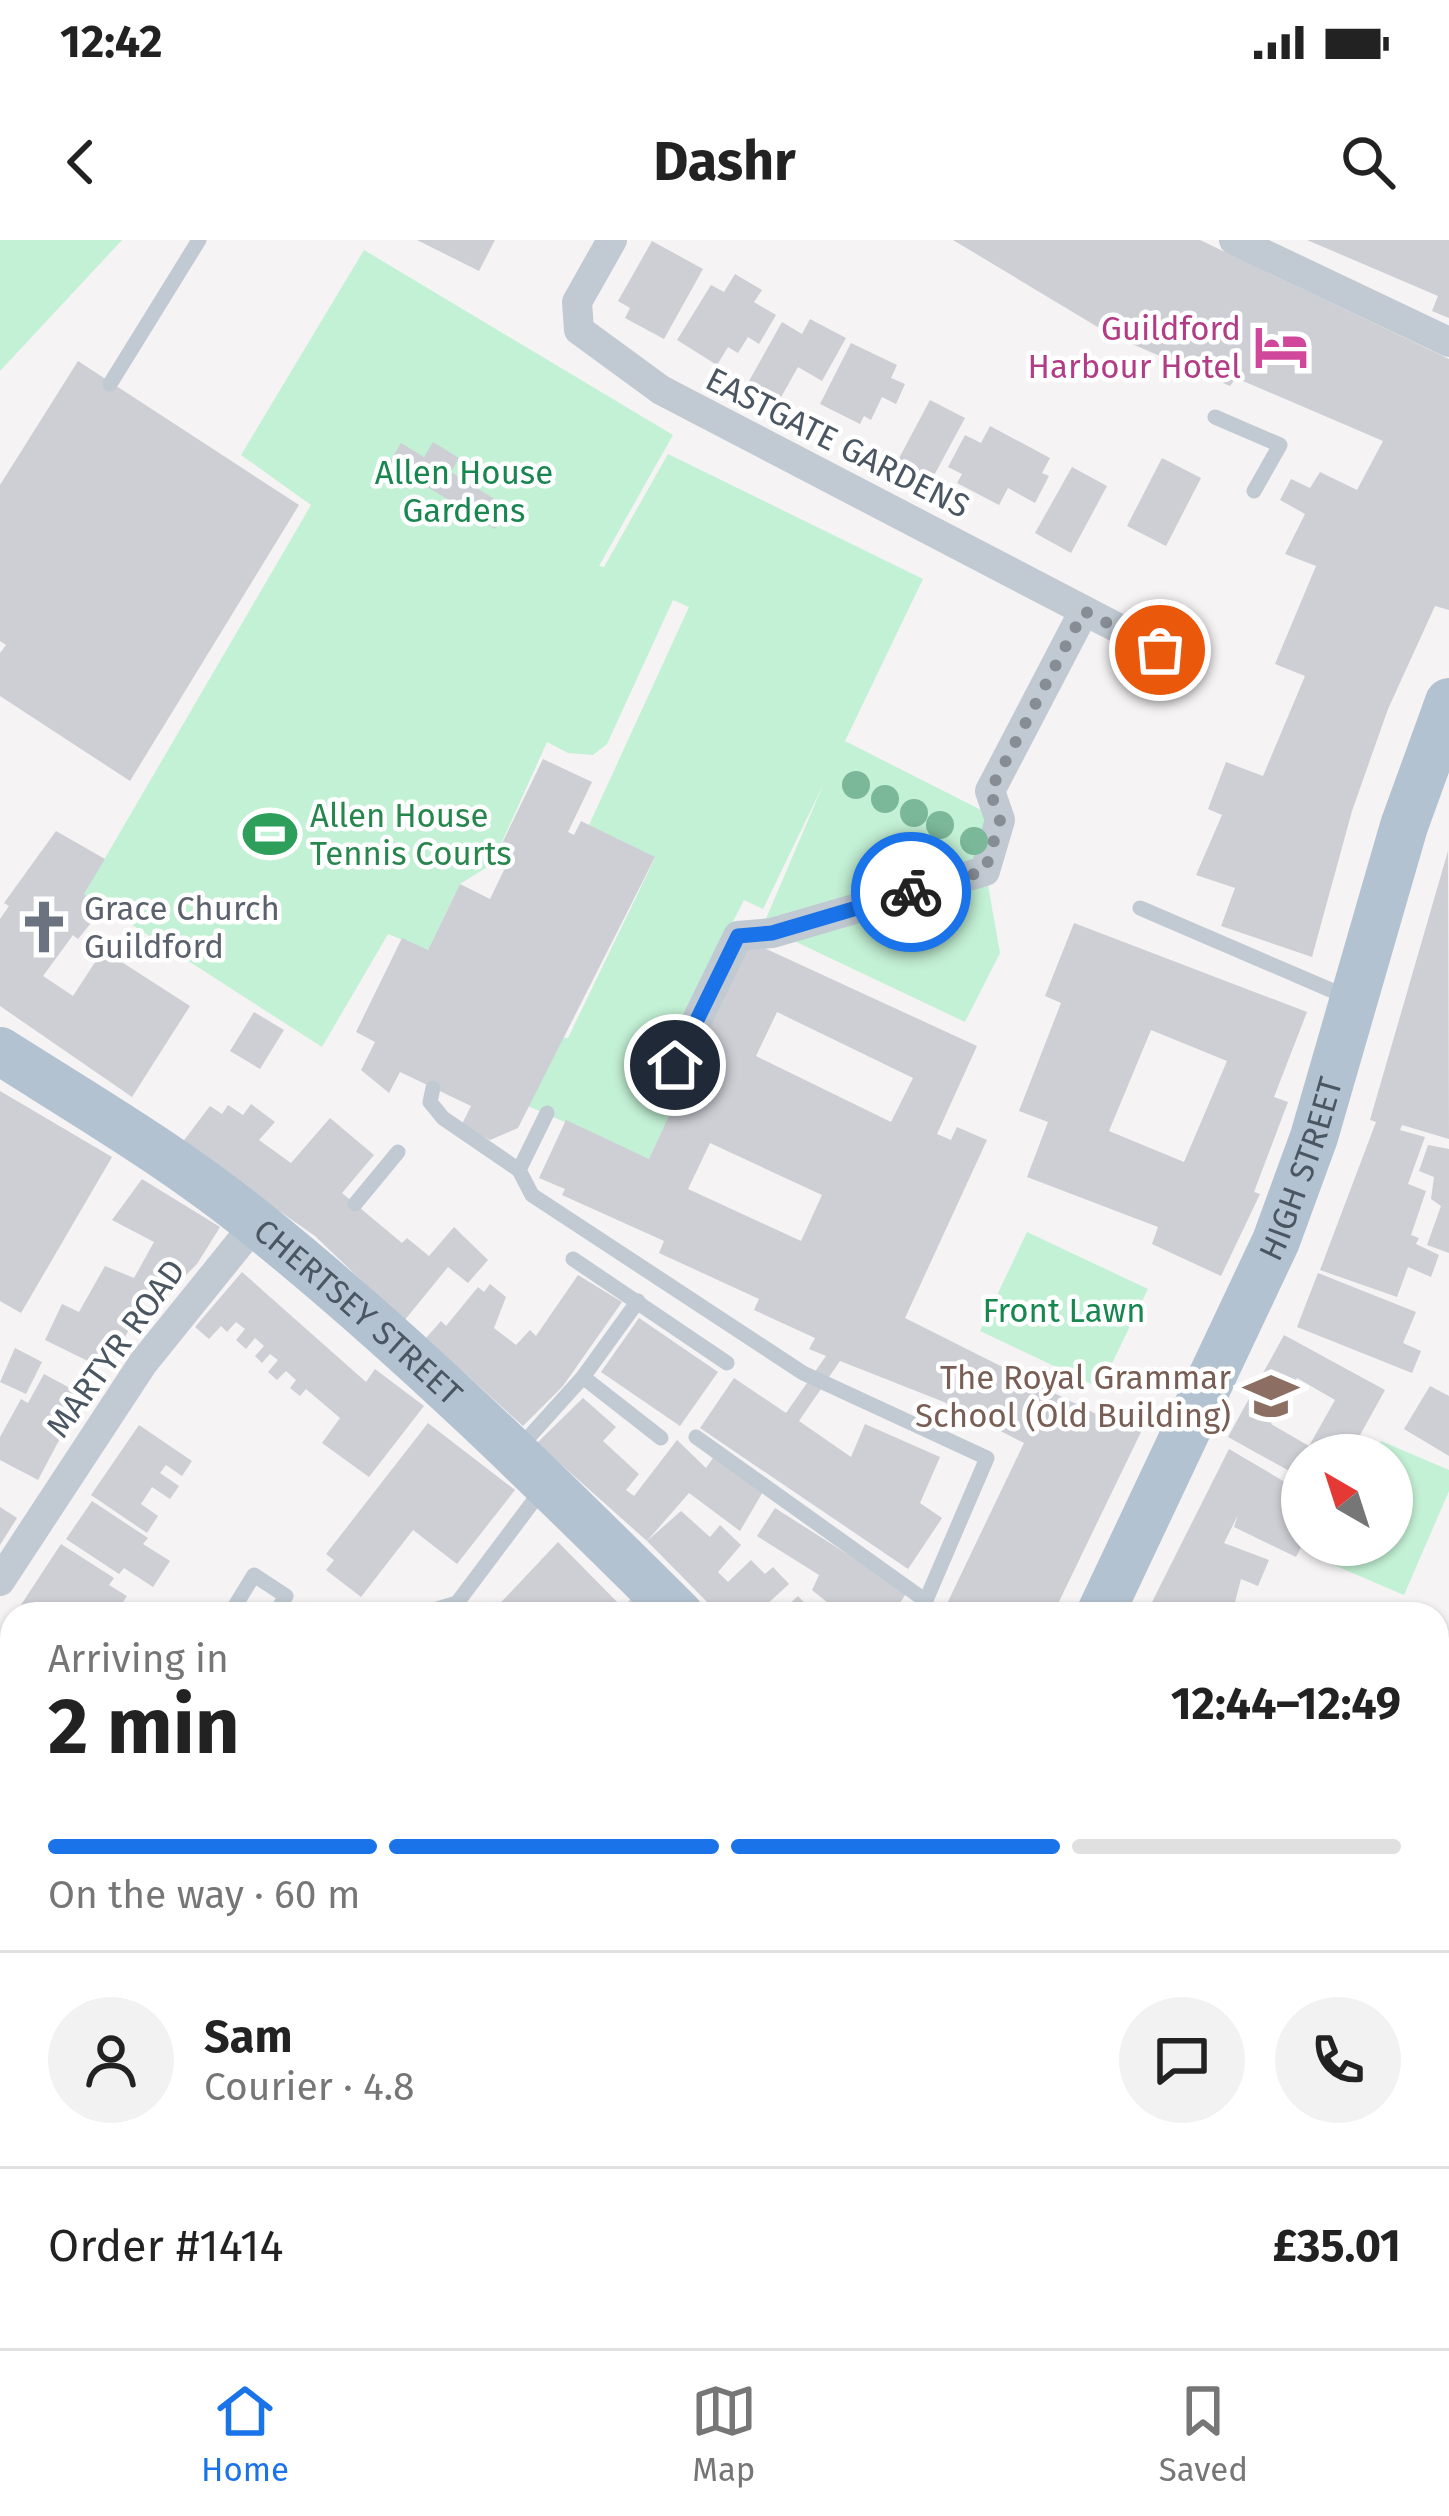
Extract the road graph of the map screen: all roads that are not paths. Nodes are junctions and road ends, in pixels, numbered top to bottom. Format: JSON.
{"nodes":[{"id":1,"x":199,"y":240,"type":"edge"},
{"id":2,"x":612,"y":240,"type":"edge"},
{"id":3,"x":1234,"y":240,"type":"edge"},
{"id":4,"x":1449,"y":342,"type":"edge"},
{"id":5,"x":110,"y":384,"type":"dead end"},
{"id":6,"x":1215,"y":417,"type":"dead end"},
{"id":7,"x":1254,"y":491,"type":"dead end"},
{"id":8,"x":1084,"y":611,"type":"junction"},
{"id":9,"x":1160,"y":650,"type":"dead end"},
{"id":10,"x":1449,"y":702,"type":"edge"},
{"id":11,"x":1140,"y":908,"type":"dead end"},
{"id":12,"x":1354,"y":1000,"type":"junction"},
{"id":13,"x":0,"y":1052,"type":"edge"},
{"id":14,"x":689,"y":1072,"type":"dead end"},
{"id":15,"x":433,"y":1088,"type":"dead end"},
{"id":16,"x":547,"y":1113,"type":"dead end"},
{"id":17,"x":398,"y":1152,"type":"dead end"},
{"id":18,"x":519,"y":1169,"type":"junction"},
{"id":19,"x":355,"y":1204,"type":"dead end"},
{"id":20,"x":256,"y":1223,"type":"junction"},
{"id":21,"x":573,"y":1259,"type":"dead end"},
{"id":22,"x":638,"y":1301,"type":"junction"},
{"id":23,"x":727,"y":1363,"type":"dead end"},
{"id":24,"x":583,"y":1377,"type":"junction"},
{"id":25,"x":696,"y":1437,"type":"dead end"},
{"id":26,"x":661,"y":1438,"type":"dead end"},
{"id":27,"x":531,"y":1467,"type":"junction"},
{"id":28,"x":0,"y":1581,"type":"edge"},
{"id":29,"x":237,"y":1602,"type":"edge"},
{"id":30,"x":282,"y":1602,"type":"edge"},
{"id":31,"x":458,"y":1602,"type":"edge"},
{"id":32,"x":667,"y":1602,"type":"edge"},
{"id":33,"x":915,"y":1602,"type":"edge"},
{"id":34,"x":926,"y":1602,"type":"edge"},
{"id":35,"x":1106,"y":1602,"type":"edge"}],
"edges":[{"from":1,"to":5,"type":"lane"},
{"from":2,"to":8,"type":"street","name":"EASTGATE GARDENS"},
{"from":3,"to":4,"type":"street"},
{"from":6,"to":7,"type":"lane"},
{"from":8,"to":9,"type":"street","name":"EASTGATE GARDENS"},
{"from":8,"to":14,"type":"street"},
{"from":10,"to":12,"type":"main road","name":"HIGH STREET"},
{"from":11,"to":12,"type":"lane"},
{"from":12,"to":35,"type":"main road","name":"HIGH STREET"},
{"from":13,"to":20,"type":"main road","name":"CHERTSEY STREET"},
{"from":15,"to":18,"type":"lane"},
{"from":16,"to":18,"type":"lane"},
{"from":17,"to":19,"type":"lane"},
{"from":18,"to":34,"type":"lane"},
{"from":20,"to":27,"type":"main road","name":"CHERTSEY STREET"},
{"from":20,"to":28,"type":"street","name":"MARTYR ROAD"},
{"from":21,"to":22,"type":"lane"},
{"from":22,"to":23,"type":"lane"},
{"from":22,"to":24,"type":"lane"},
{"from":24,"to":26,"type":"lane"},
{"from":24,"to":27,"type":"lane"},
{"from":25,"to":33,"type":"lane"},
{"from":27,"to":31,"type":"lane"},
{"from":27,"to":32,"type":"main road","name":"CHERTSEY STREET"},
{"from":29,"to":30,"type":"lane"}]}
